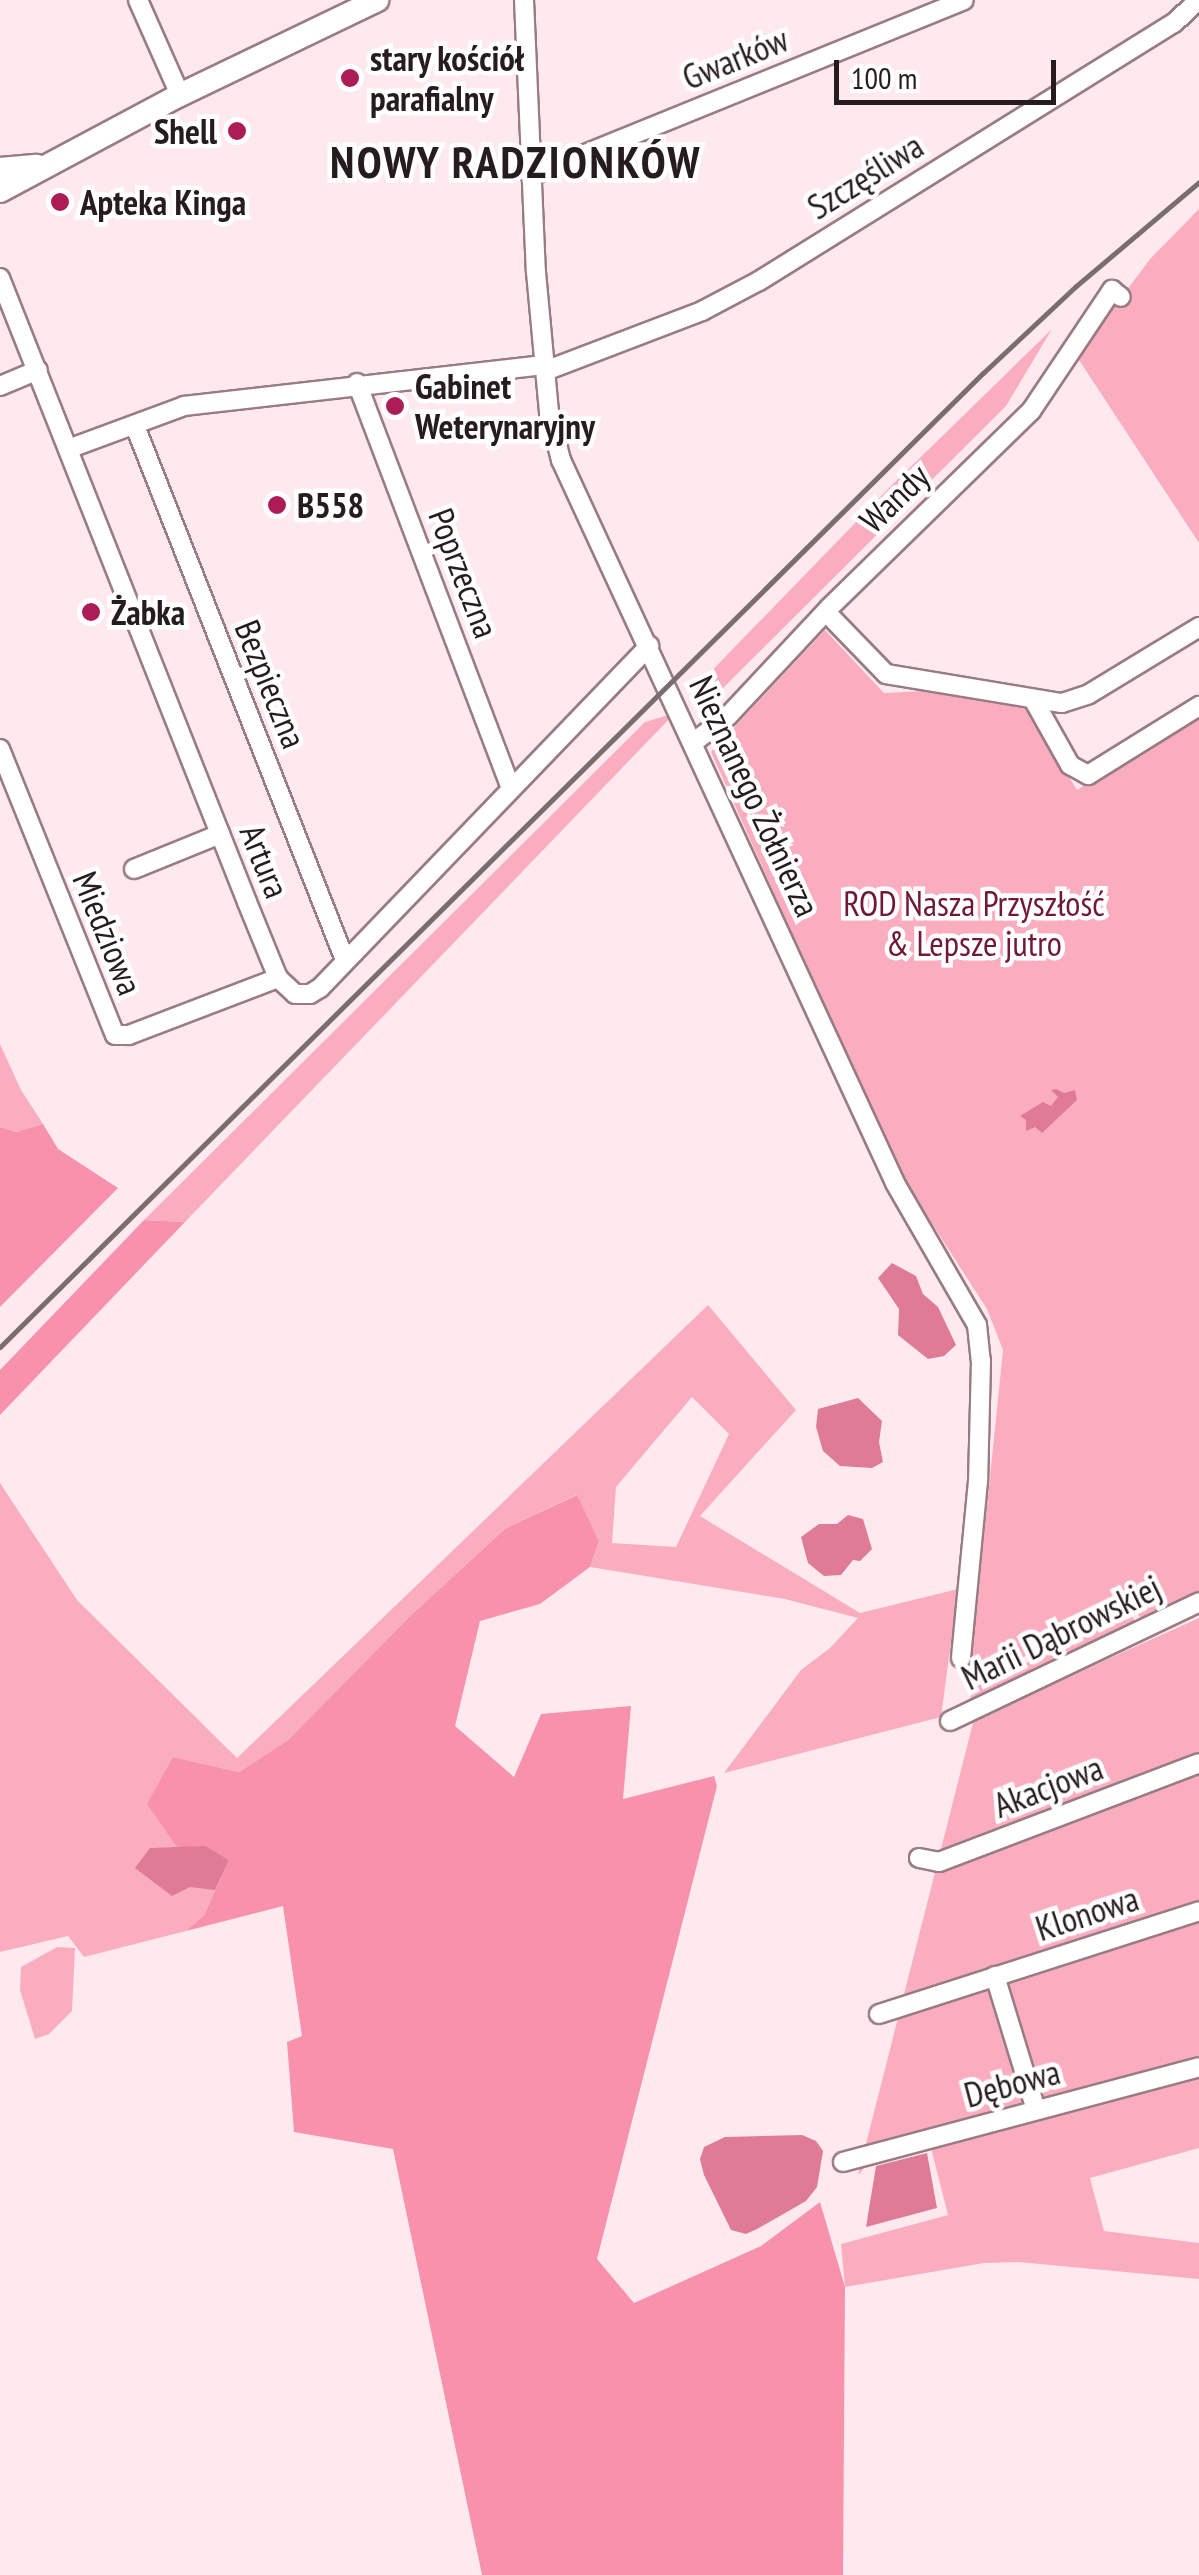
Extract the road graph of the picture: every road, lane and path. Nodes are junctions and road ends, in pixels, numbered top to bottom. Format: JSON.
{"nodes":[{"id":1,"x":138,"y":0,"type":"edge"},
{"id":2,"x":377,"y":0,"type":"edge"},
{"id":3,"x":524,"y":0,"type":"edge"},
{"id":4,"x":964,"y":0,"type":"edge"},
{"id":5,"x":1199,"y":0,"type":"edge"},
{"id":6,"x":180,"y":95,"type":"junction"},
{"id":7,"x":40,"y":166,"type":"junction"},
{"id":8,"x":0,"y":169,"type":"edge"},
{"id":9,"x":531,"y":176,"type":"junction"},
{"id":10,"x":0,"y":191,"type":"edge"},
{"id":11,"x":0,"y":278,"type":"edge"},
{"id":12,"x":1121,"y":296,"type":"dead end"},
{"id":13,"x":545,"y":368,"type":"junction"},
{"id":14,"x":38,"y":370,"type":"junction"},
{"id":15,"x":357,"y":383,"type":"junction"},
{"id":16,"x":0,"y":386,"type":"edge"},
{"id":17,"x":137,"y":431,"type":"dead end"},
{"id":18,"x":68,"y":449,"type":"junction"},
{"id":19,"x":826,"y":612,"type":"junction"},
{"id":20,"x":1199,"y":627,"type":"edge"},
{"id":21,"x":648,"y":646,"type":"junction"},
{"id":22,"x":1033,"y":699,"type":"junction"},
{"id":23,"x":1199,"y":706,"type":"edge"},
{"id":24,"x":694,"y":742,"type":"junction"},
{"id":25,"x":0,"y":749,"type":"edge"},
{"id":26,"x":510,"y":786,"type":"junction"},
{"id":27,"x":220,"y":834,"type":"junction"},
{"id":28,"x":134,"y":869,"type":"dead end"},
{"id":29,"x":346,"y":960,"type":"junction"},
{"id":30,"x":278,"y":978,"type":"junction"},
{"id":31,"x":1199,"y":1602,"type":"edge"},
{"id":32,"x":961,"y":1658,"type":"dead end"},
{"id":33,"x":950,"y":1721,"type":"dead end"},
{"id":34,"x":1199,"y":1763,"type":"edge"},
{"id":35,"x":919,"y":1858,"type":"dead end"},
{"id":36,"x":1199,"y":1910,"type":"edge"},
{"id":37,"x":994,"y":1976,"type":"junction"},
{"id":38,"x":878,"y":2014,"type":"dead end"},
{"id":39,"x":1199,"y":2066,"type":"edge"},
{"id":40,"x":1036,"y":2110,"type":"junction"},
{"id":41,"x":843,"y":2162,"type":"dead end"}],
"edges":[{"from":1,"to":6,"type":"street"},
{"from":2,"to":6,"type":"street"},
{"from":3,"to":9,"type":"street","name":"Nieznanego Żołnierza"},
{"from":4,"to":9,"type":"street","name":"Gwarków"},
{"from":5,"to":13,"type":"street","name":"Szczęśliwa"},
{"from":6,"to":7,"type":"street"},
{"from":7,"to":8,"type":"street"},
{"from":7,"to":10,"type":"street"},
{"from":9,"to":13,"type":"street","name":"Nieznanego Żołnierza"},
{"from":11,"to":14,"type":"street","name":"Artura"},
{"from":12,"to":19,"type":"street","name":"Wandy"},
{"from":13,"to":15,"type":"street","name":"Szczęśliwa"},
{"from":13,"to":21,"type":"street","name":"Nieznanego Żołnierza"},
{"from":14,"to":16,"type":"street"},
{"from":14,"to":18,"type":"street","name":"Artura"},
{"from":15,"to":18,"type":"street","name":"Szczęśliwa"},
{"from":15,"to":26,"type":"street","name":"Poprzeczna"},
{"from":17,"to":29,"type":"street","name":"Bezpieczna"},
{"from":18,"to":27,"type":"street","name":"Artura"},
{"from":19,"to":22,"type":"street"},
{"from":19,"to":24,"type":"street","name":"Wandy"},
{"from":20,"to":22,"type":"street"},
{"from":21,"to":24,"type":"street","name":"Nieznanego Żołnierza"},
{"from":21,"to":26,"type":"street"},
{"from":22,"to":23,"type":"street"},
{"from":24,"to":32,"type":"street","name":"Nieznanego Żołnierza"},
{"from":25,"to":30,"type":"street","name":"Miedziowa"},
{"from":26,"to":29,"type":"street"},
{"from":27,"to":28,"type":"street"},
{"from":27,"to":30,"type":"street","name":"Artura"},
{"from":29,"to":30,"type":"street"},
{"from":31,"to":33,"type":"street","name":"Marii Dąbrowskiej"},
{"from":34,"to":35,"type":"street","name":"Akacjowa"},
{"from":36,"to":37,"type":"street","name":"Klonowa"},
{"from":37,"to":38,"type":"street","name":"Klonowa"},
{"from":37,"to":40,"type":"street"},
{"from":39,"to":40,"type":"street","name":"Dębowa"},
{"from":40,"to":41,"type":"street","name":"Dębowa"}]}
